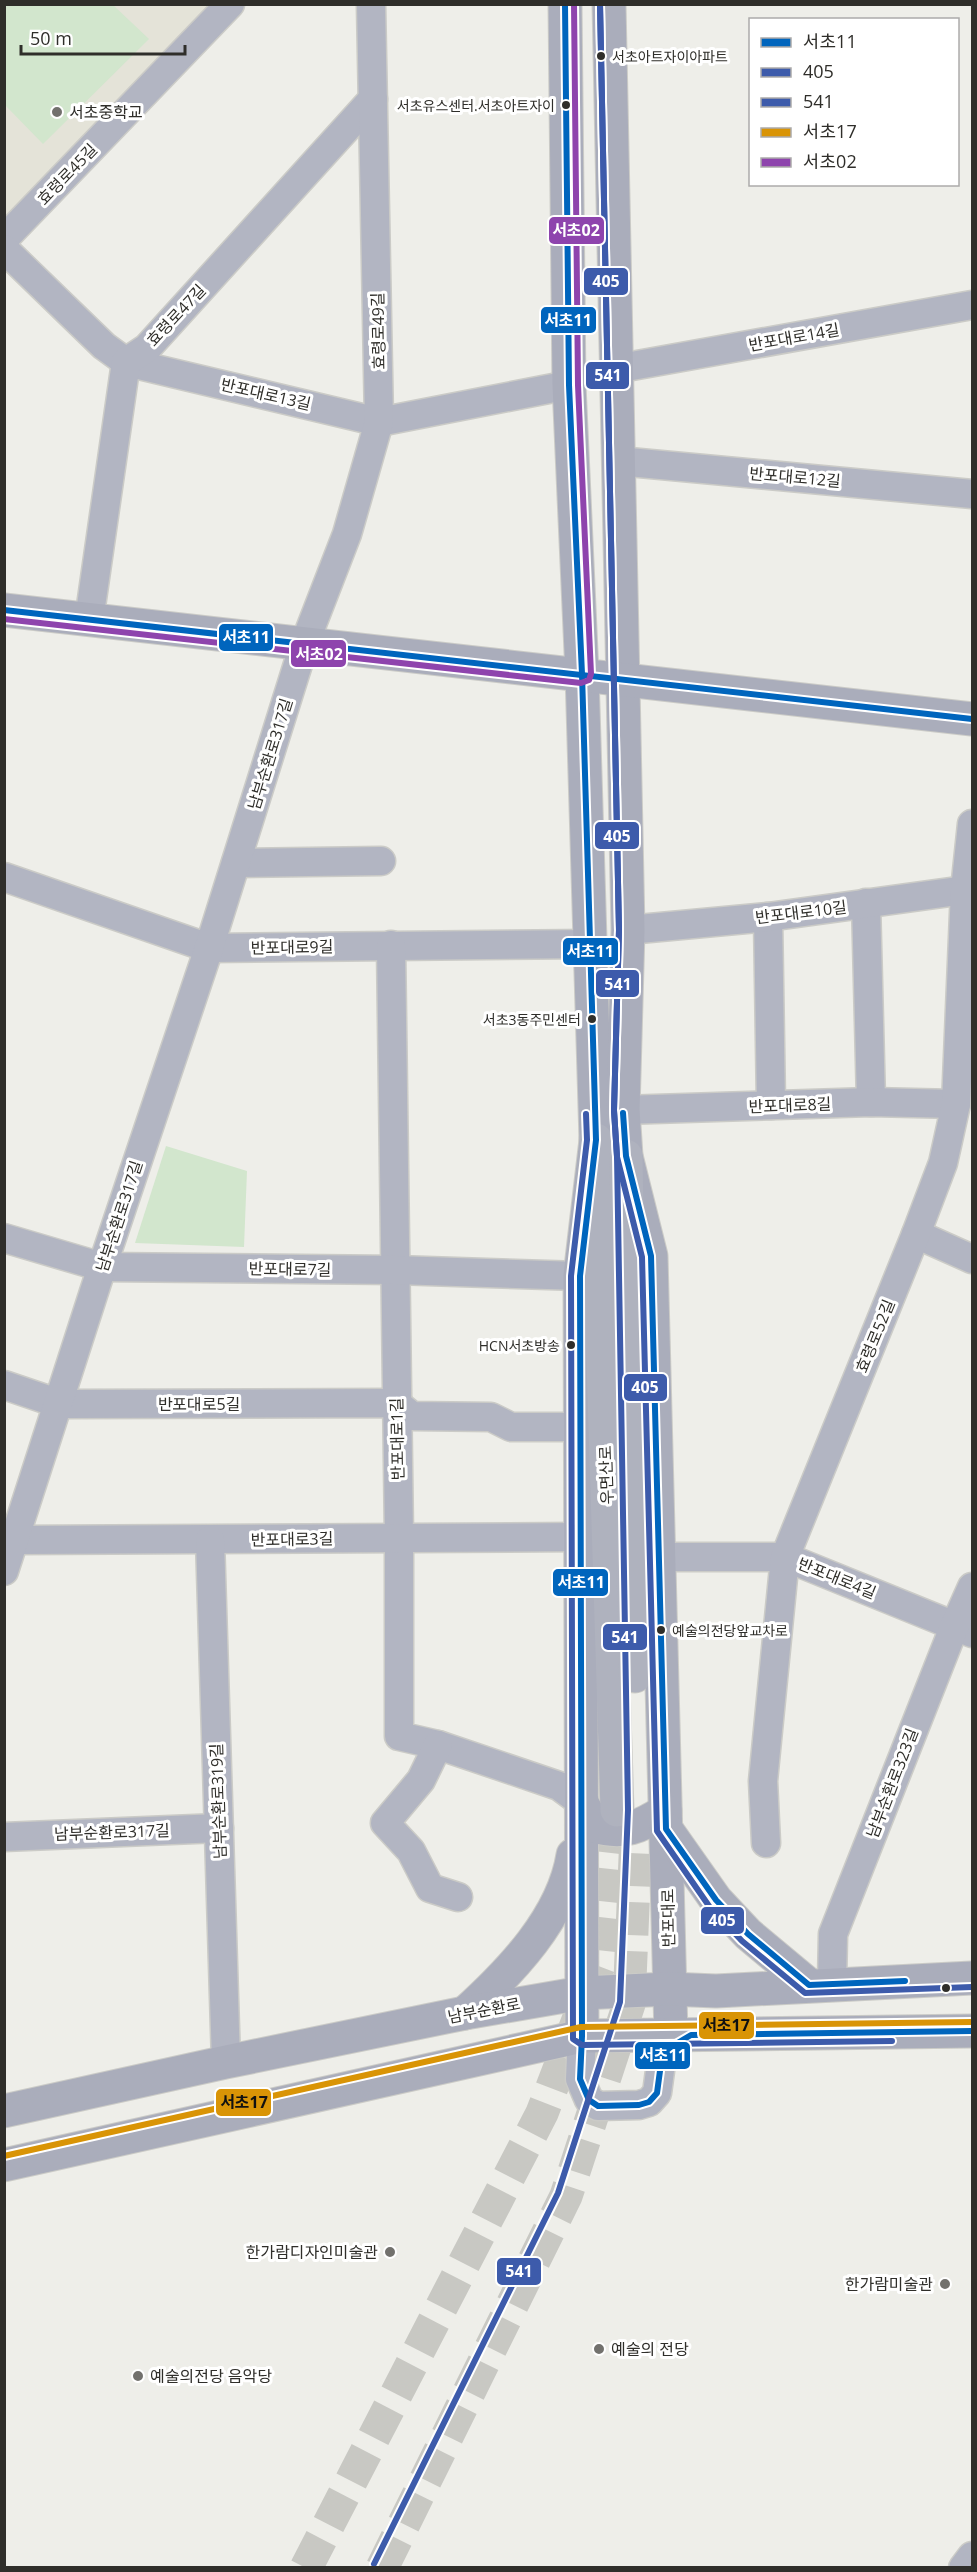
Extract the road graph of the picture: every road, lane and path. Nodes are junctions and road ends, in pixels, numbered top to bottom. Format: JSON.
{"nodes":[{"id":1,"x":230,"y":4,"type":"edge"},
{"id":2,"x":371,"y":4,"type":"edge"},
{"id":3,"x":565,"y":4,"type":"edge"},
{"id":4,"x":609,"y":4,"type":"edge"},
{"id":5,"x":373,"y":99,"type":"junction"},
{"id":6,"x":4,"y":239,"type":"edge"},
{"id":7,"x":4,"y":249,"type":"edge"},
{"id":8,"x":972,"y":305,"type":"edge"},
{"id":9,"x":126,"y":362,"type":"junction"},
{"id":10,"x":615,"y":369,"type":"junction"},
{"id":11,"x":569,"y":385,"type":"junction"},
{"id":12,"x":379,"y":422,"type":"junction"},
{"id":13,"x":618,"y":461,"type":"junction"},
{"id":14,"x":972,"y":494,"type":"edge"},
{"id":15,"x":4,"y":610,"type":"edge"},
{"id":16,"x":89,"y":620,"type":"junction"},
{"id":17,"x":304,"y":645,"type":"junction"},
{"id":18,"x":582,"y":674,"type":"junction"},
{"id":19,"x":623,"y":678,"type":"junction"},
{"id":20,"x":972,"y":719,"type":"edge"},
{"id":21,"x":972,"y":824,"type":"edge"},
{"id":22,"x":381,"y":861,"type":"dead end"},
{"id":23,"x":236,"y":863,"type":"junction"},
{"id":24,"x":4,"y":877,"type":"edge"},
{"id":25,"x":968,"y":891,"type":"edge"},
{"id":26,"x":866,"y":903,"type":"junction"},
{"id":27,"x":768,"y":917,"type":"junction"},
{"id":28,"x":628,"y":930,"type":"junction"},
{"id":29,"x":591,"y":944,"type":"junction"},
{"id":30,"x":391,"y":945,"type":"junction"},
{"id":31,"x":209,"y":948,"type":"junction"},
{"id":32,"x":871,"y":1102,"type":"junction"},
{"id":33,"x":771,"y":1105,"type":"junction"},
{"id":34,"x":623,"y":1110,"type":"junction"},
{"id":35,"x":960,"y":1123,"type":"edge"},
{"id":36,"x":596,"y":1140,"type":"junction"},
{"id":37,"x":626,"y":1156,"type":"junction"},
{"id":38,"x":916,"y":1234,"type":"junction"},
{"id":39,"x":4,"y":1238,"type":"edge"},
{"id":40,"x":972,"y":1259,"type":"edge"},
{"id":41,"x":102,"y":1267,"type":"junction"},
{"id":42,"x":396,"y":1270,"type":"junction"},
{"id":43,"x":580,"y":1276,"type":"junction"},
{"id":44,"x":4,"y":1385,"type":"edge"},
{"id":45,"x":396,"y":1403,"type":"junction"},
{"id":46,"x":60,"y":1404,"type":"junction"},
{"id":47,"x":579,"y":1427,"type":"junction"},
{"id":48,"x":581,"y":1537,"type":"junction"},
{"id":49,"x":10,"y":1538,"type":"edge"},
{"id":50,"x":399,"y":1538,"type":"junction"},
{"id":51,"x":210,"y":1540,"type":"junction"},
{"id":52,"x":658,"y":1557,"type":"junction"},
{"id":53,"x":785,"y":1557,"type":"junction"},
{"id":54,"x":4,"y":1570,"type":"edge"},
{"id":55,"x":972,"y":1587,"type":"edge"},
{"id":56,"x":964,"y":1629,"type":"edge"},
{"id":57,"x":438,"y":1745,"type":"junction"},
{"id":58,"x":582,"y":1803,"type":"junction"},
{"id":59,"x":646,"y":1815,"type":"junction"},
{"id":60,"x":219,"y":1828,"type":"junction"},
{"id":61,"x":4,"y":1837,"type":"edge"},
{"id":62,"x":766,"y":1843,"type":"dead end"},
{"id":63,"x":458,"y":1897,"type":"dead end"},
{"id":64,"x":972,"y":1978,"type":"edge"},
{"id":65,"x":821,"y":1984,"type":"junction"},
{"id":66,"x":669,"y":1989,"type":"junction"},
{"id":67,"x":582,"y":1993,"type":"junction"},
{"id":68,"x":465,"y":2013,"type":"junction"},
{"id":69,"x":972,"y":2031,"type":"edge"},
{"id":70,"x":681,"y":2035,"type":"junction"},
{"id":71,"x":582,"y":2036,"type":"junction"},
{"id":72,"x":226,"y":2062,"type":"junction"},
{"id":73,"x":4,"y":2111,"type":"edge"},
{"id":74,"x":4,"y":2166,"type":"edge"},
{"id":75,"x":972,"y":2556,"type":"edge"},
{"id":76,"x":963,"y":2568,"type":"edge"}],
"edges":[{"from":1,"to":6,"type":"street","name":"효령로45길"},
{"from":2,"to":5,"type":"street","name":"효령로49길"},
{"from":3,"to":11,"type":"main road"},
{"from":4,"to":10,"type":"main road","name":"반포대로"},
{"from":5,"to":9,"type":"street","name":"효령로47길"},
{"from":5,"to":12,"type":"street","name":"효령로49길"},
{"from":7,"to":9,"type":"street","name":"반포대로13길"},
{"from":8,"to":10,"type":"street","name":"반포대로14길"},
{"from":9,"to":12,"type":"street","name":"반포대로13길"},
{"from":9,"to":16,"type":"street"},
{"from":10,"to":13,"type":"main road","name":"반포대로"},
{"from":11,"to":12,"type":"street","name":"반포대로13길"},
{"from":11,"to":18,"type":"main road"},
{"from":12,"to":17,"type":"street","name":"효령로49길"},
{"from":13,"to":14,"type":"street","name":"반포대로12길"},
{"from":13,"to":19,"type":"main road","name":"반포대로"},
{"from":15,"to":16,"type":"main road"},
{"from":16,"to":17,"type":"main road"},
{"from":17,"to":18,"type":"main road"},
{"from":17,"to":23,"type":"street","name":"남부순환로317길"},
{"from":18,"to":19,"type":"main road"},
{"from":18,"to":29,"type":"main road"},
{"from":19,"to":20,"type":"main road"},
{"from":19,"to":28,"type":"main road","name":"반포대로"},
{"from":21,"to":25,"type":"street","name":"효령로52길"},
{"from":22,"to":23,"type":"street"},
{"from":23,"to":31,"type":"street","name":"남부순환로317길"},
{"from":24,"to":31,"type":"street","name":"반포대로9길"},
{"from":25,"to":26,"type":"street","name":"반포대로10길"},
{"from":25,"to":35,"type":"street","name":"효령로52길"},
{"from":26,"to":27,"type":"street","name":"반포대로10길"},
{"from":26,"to":32,"type":"street"},
{"from":27,"to":28,"type":"street","name":"반포대로10길"},
{"from":27,"to":33,"type":"street"},
{"from":28,"to":34,"type":"main road","name":"반포대로"},
{"from":29,"to":30,"type":"street","name":"반포대로9길"},
{"from":29,"to":36,"type":"main road"},
{"from":30,"to":31,"type":"street","name":"반포대로9길"},
{"from":30,"to":42,"type":"street","name":"반포대로1길"},
{"from":31,"to":41,"type":"street","name":"남부순환로317길"},
{"from":32,"to":33,"type":"street","name":"반포대로8길"},
{"from":32,"to":35,"type":"street","name":"반포대로8길"},
{"from":33,"to":34,"type":"street","name":"반포대로8길"},
{"from":34,"to":37,"type":"main road","name":"반포대로"},
{"from":35,"to":38,"type":"street","name":"효령로52길"},
{"from":36,"to":43,"type":"main road"},
{"from":36,"to":59,"type":"highway","name":"우면산로"},
{"from":37,"to":52,"type":"main road","name":"반포대로"},
{"from":37,"to":59,"type":"highway","name":"우면산로"},
{"from":38,"to":40,"type":"street"},
{"from":38,"to":53,"type":"street","name":"효령로52길"},
{"from":39,"to":41,"type":"street","name":"반포대로7길"},
{"from":41,"to":42,"type":"street","name":"반포대로7길"},
{"from":41,"to":46,"type":"street","name":"남부순환로317길"},
{"from":42,"to":43,"type":"street","name":"반포대로7길"},
{"from":42,"to":45,"type":"street","name":"반포대로1길"},
{"from":43,"to":47,"type":"main road"},
{"from":44,"to":46,"type":"street","name":"반포대로5길"},
{"from":45,"to":46,"type":"street","name":"반포대로5길"},
{"from":45,"to":47,"type":"street"},
{"from":45,"to":50,"type":"street","name":"반포대로1길"},
{"from":46,"to":49,"type":"street","name":"남부순환로317길"},
{"from":47,"to":48,"type":"main road"},
{"from":48,"to":50,"type":"street","name":"반포대로3길"},
{"from":48,"to":58,"type":"main road"},
{"from":49,"to":51,"type":"street","name":"반포대로3길"},
{"from":49,"to":54,"type":"street","name":"남부순환로317길"},
{"from":50,"to":51,"type":"street","name":"반포대로3길"},
{"from":50,"to":57,"type":"street","name":"반포대로1길"},
{"from":51,"to":60,"type":"street","name":"남부순환로319길"},
{"from":52,"to":53,"type":"street","name":"반포대로4길"},
{"from":52,"to":59,"type":"main road","name":"반포대로"},
{"from":53,"to":56,"type":"street","name":"반포대로4길"},
{"from":53,"to":62,"type":"street","name":"효령로52길"},
{"from":55,"to":56,"type":"street","name":"남부순환로323길"},
{"from":56,"to":65,"type":"street","name":"남부순환로323길"},
{"from":57,"to":58,"type":"street","name":"반포대로1길"},
{"from":57,"to":63,"type":"street"},
{"from":58,"to":59,"type":"main road"},
{"from":58,"to":67,"type":"main road"},
{"from":58,"to":68,"type":"main road"},
{"from":59,"to":65,"type":"main road"},
{"from":59,"to":66,"type":"main road","name":"반포대로"},
{"from":60,"to":61,"type":"street","name":"남부순환로317길"},
{"from":60,"to":72,"type":"street","name":"남부순환로319길"},
{"from":64,"to":65,"type":"main road","name":"남부순환로"},
{"from":65,"to":66,"type":"main road","name":"남부순환로"},
{"from":66,"to":67,"type":"main road","name":"남부순환로"},
{"from":66,"to":70,"type":"main road","name":"반포대로"},
{"from":67,"to":68,"type":"main road","name":"남부순환로"},
{"from":67,"to":71,"type":"main road"},
{"from":68,"to":72,"type":"main road","name":"남부순환로"},
{"from":69,"to":70,"type":"main road"},
{"from":70,"to":71,"type":"main road"},
{"from":70,"to":71,"type":"street"},
{"from":71,"to":74,"type":"main road"},
{"from":72,"to":73,"type":"main road","name":"남부순환로"},
{"from":75,"to":76,"type":"street"}]}
